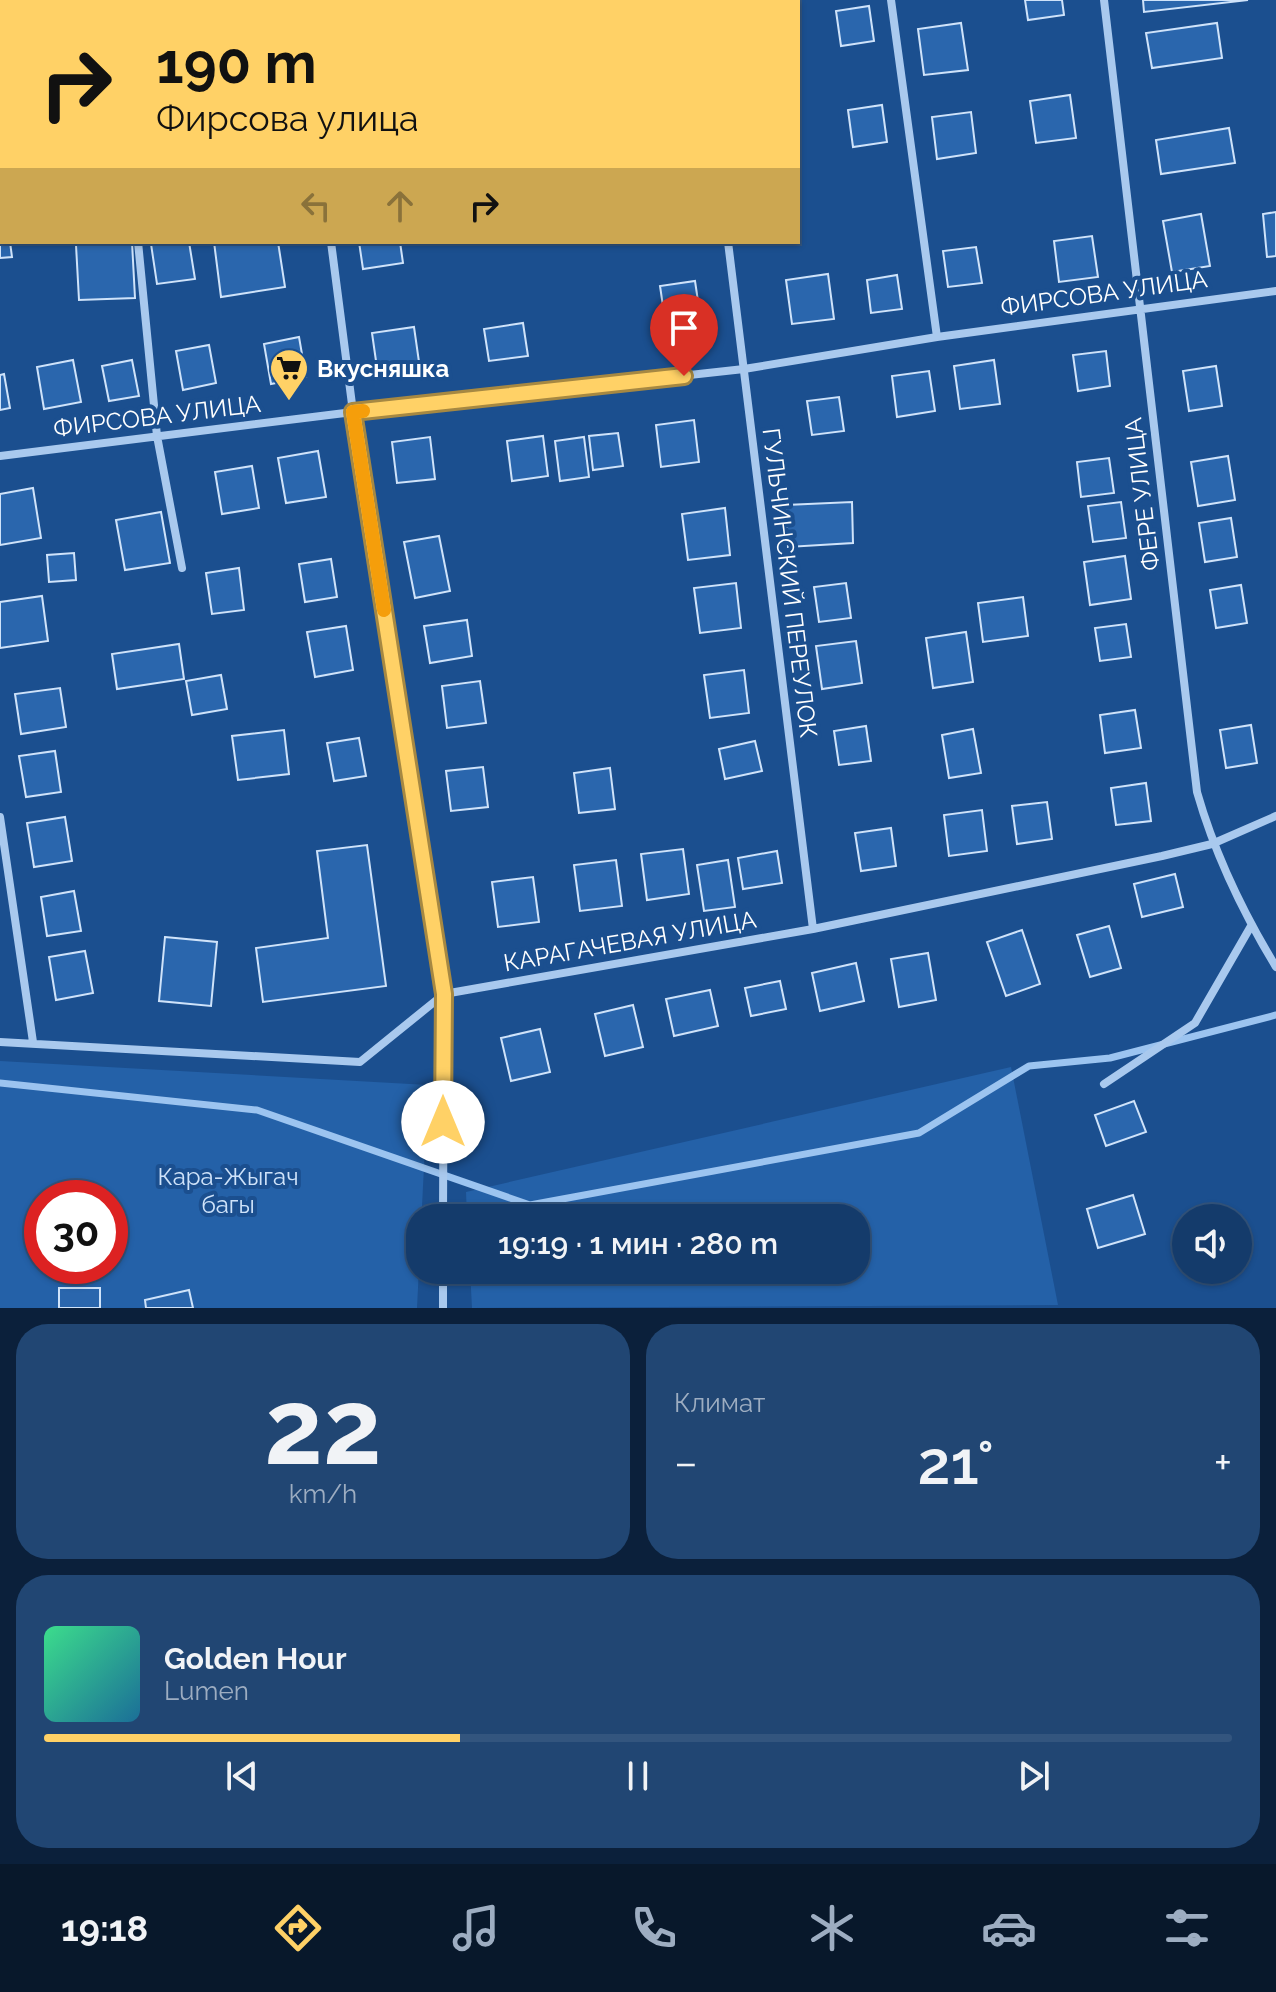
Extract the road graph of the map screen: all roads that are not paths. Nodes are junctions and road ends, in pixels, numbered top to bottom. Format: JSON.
{"nodes":[{"id":1,"x":891,"y":0,"type":"edge"},
{"id":2,"x":1104,"y":0,"type":"edge"},
{"id":3,"x":138,"y":244,"type":"edge"},
{"id":4,"x":331,"y":244,"type":"edge"},
{"id":5,"x":728,"y":244,"type":"edge"},
{"id":6,"x":1276,"y":291,"type":"edge"},
{"id":7,"x":1140,"y":308,"type":"junction"},
{"id":8,"x":937,"y":337,"type":"junction"},
{"id":9,"x":744,"y":369,"type":"junction"},
{"id":10,"x":353,"y":412,"type":"junction"},
{"id":11,"x":157,"y":436,"type":"junction"},
{"id":12,"x":0,"y":456,"type":"edge"},
{"id":13,"x":182,"y":568,"type":"dead end"},
{"id":14,"x":1276,"y":816,"type":"edge"},
{"id":15,"x":0,"y":817,"type":"edge"},
{"id":16,"x":1212,"y":844,"type":"junction"},
{"id":17,"x":1251,"y":926,"type":"junction"},
{"id":18,"x":813,"y":929,"type":"junction"},
{"id":19,"x":1276,"y":967,"type":"edge"},
{"id":20,"x":444,"y":994,"type":"junction"},
{"id":21,"x":0,"y":1042,"type":"edge"},
{"id":22,"x":33,"y":1042,"type":"junction"},
{"id":23,"x":1104,"y":1084,"type":"dead end"},
{"id":24,"x":443,"y":1204,"type":"edge"},
{"id":25,"x":443,"y":1284,"type":"edge"},
{"id":26,"x":443,"y":1308,"type":"edge"}],
"edges":[{"from":1,"to":8,"type":"street"},
{"from":2,"to":7,"type":"street","name":"ФЕРЕ УЛИЦА"},
{"from":3,"to":11,"type":"street"},
{"from":4,"to":10,"type":"street"},
{"from":5,"to":9,"type":"street","name":"ГУЛЬЧИНСКИЙ ПЕРЕУЛОК"},
{"from":6,"to":7,"type":"street","name":"ФИРСОВА УЛИЦА"},
{"from":7,"to":8,"type":"street","name":"ФИРСОВА УЛИЦА"},
{"from":7,"to":16,"type":"street","name":"ФЕРЕ УЛИЦА"},
{"from":8,"to":9,"type":"street","name":"ФИРСОВА УЛИЦА"},
{"from":9,"to":10,"type":"street","name":"ФИРСОВА УЛИЦА"},
{"from":9,"to":18,"type":"street","name":"ГУЛЬЧИНСКИЙ ПЕРЕУЛОК"},
{"from":10,"to":11,"type":"street","name":"ФИРСОВА УЛИЦА"},
{"from":10,"to":20,"type":"street"},
{"from":11,"to":12,"type":"street","name":"ФИРСОВА УЛИЦА"},
{"from":11,"to":13,"type":"street"},
{"from":14,"to":16,"type":"street","name":"КАРАГАЧЕВАЯ УЛИЦА"},
{"from":15,"to":22,"type":"street"},
{"from":16,"to":17,"type":"street","name":"ФЕРЕ УЛИЦА"},
{"from":16,"to":18,"type":"street","name":"КАРАГАЧЕВАЯ УЛИЦА"},
{"from":17,"to":19,"type":"street","name":"ФЕРЕ УЛИЦА"},
{"from":17,"to":23,"type":"street"},
{"from":18,"to":20,"type":"street","name":"КАРАГАЧЕВАЯ УЛИЦА"},
{"from":20,"to":22,"type":"street","name":"КАРАГАЧЕВАЯ УЛИЦА"},
{"from":20,"to":24,"type":"street"},
{"from":21,"to":22,"type":"street","name":"КАРАГАЧЕВАЯ УЛИЦА"},
{"from":25,"to":26,"type":"street"}]}
